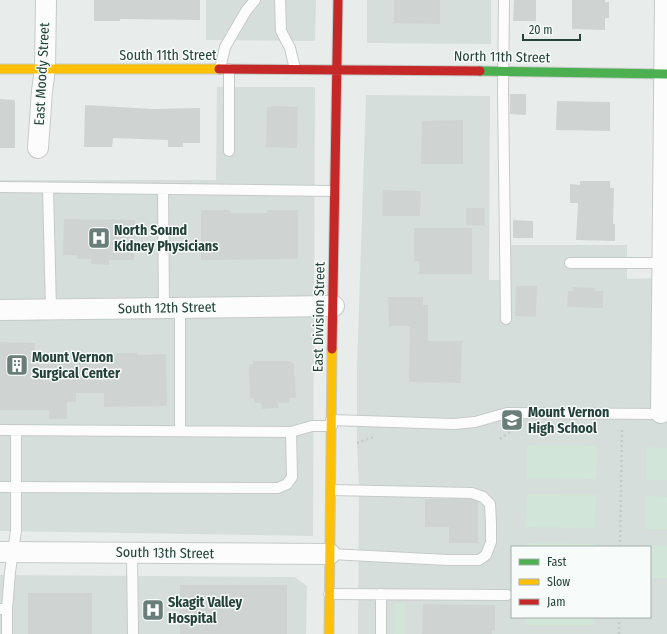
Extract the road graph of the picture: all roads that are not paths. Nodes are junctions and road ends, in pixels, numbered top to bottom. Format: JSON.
{"nodes":[{"id":1,"x":46,"y":0,"type":"edge"},
{"id":2,"x":256,"y":0,"type":"edge"},
{"id":3,"x":280,"y":0,"type":"edge"},
{"id":4,"x":338,"y":0,"type":"edge"},
{"id":5,"x":504,"y":0,"type":"edge"},
{"id":6,"x":665,"y":0,"type":"edge"},
{"id":7,"x":0,"y":69,"type":"edge"},
{"id":8,"x":45,"y":69,"type":"junction"},
{"id":9,"x":225,"y":69,"type":"junction"},
{"id":10,"x":295,"y":69,"type":"junction"},
{"id":11,"x":336,"y":69,"type":"junction"},
{"id":12,"x":503,"y":72,"type":"junction"},
{"id":13,"x":666,"y":74,"type":"edge"},
{"id":14,"x":38,"y":148,"type":"dead end"},
{"id":15,"x":229,"y":151,"type":"dead end"},
{"id":16,"x":0,"y":187,"type":"edge"},
{"id":17,"x":48,"y":188,"type":"junction"},
{"id":18,"x":163,"y":189,"type":"junction"},
{"id":19,"x":334,"y":191,"type":"junction"},
{"id":20,"x":663,"y":262,"type":"junction"},
{"id":21,"x":570,"y":263,"type":"dead end"},
{"id":22,"x":334,"y":306,"type":"junction"},
{"id":23,"x":172,"y":308,"type":"junction"},
{"id":24,"x":0,"y":310,"type":"edge"},
{"id":25,"x":51,"y":310,"type":"junction"},
{"id":26,"x":506,"y":319,"type":"dead end"},
{"id":27,"x":664,"y":414,"type":"edge"},
{"id":28,"x":332,"y":423,"type":"junction"},
{"id":29,"x":0,"y":430,"type":"edge"},
{"id":30,"x":16,"y":430,"type":"junction"},
{"id":31,"x":180,"y":431,"type":"junction"},
{"id":32,"x":291,"y":432,"type":"junction"},
{"id":33,"x":0,"y":487,"type":"edge"},
{"id":34,"x":16,"y":487,"type":"junction"},
{"id":35,"x":331,"y":490,"type":"junction"},
{"id":36,"x":7,"y":552,"type":"edge"},
{"id":37,"x":132,"y":553,"type":"junction"},
{"id":38,"x":330,"y":554,"type":"junction"},
{"id":39,"x":330,"y":594,"type":"junction"},
{"id":40,"x":381,"y":594,"type":"junction"},
{"id":41,"x":507,"y":595,"type":"dead end"},
{"id":42,"x":4,"y":609,"type":"edge"},
{"id":43,"x":7,"y":634,"type":"edge"},
{"id":44,"x":133,"y":634,"type":"edge"},
{"id":45,"x":329,"y":634,"type":"edge"},
{"id":46,"x":381,"y":634,"type":"edge"}],
"edges":[{"from":1,"to":8,"type":"street","name":"East Moody Street"},
{"from":2,"to":9,"type":"lane"},
{"from":3,"to":10,"type":"lane"},
{"from":4,"to":11,"type":"street","name":"East Division Street"},
{"from":5,"to":12,"type":"lane"},
{"from":6,"to":13,"type":"street"},
{"from":7,"to":8,"type":"street","name":"South 11th Street"},
{"from":8,"to":9,"type":"street","name":"South 11th Street"},
{"from":8,"to":14,"type":"street","name":"East Moody Street"},
{"from":9,"to":10,"type":"street","name":"South 11th Street"},
{"from":9,"to":15,"type":"lane"},
{"from":10,"to":11,"type":"street","name":"South 11th Street"},
{"from":11,"to":12,"type":"street","name":"North 11th Street"},
{"from":11,"to":19,"type":"street","name":"East Division Street"},
{"from":12,"to":13,"type":"street","name":"North 11th Street"},
{"from":12,"to":26,"type":"lane"},
{"from":13,"to":20,"type":"street"},
{"from":16,"to":17,"type":"lane"},
{"from":17,"to":18,"type":"lane"},
{"from":17,"to":25,"type":"lane"},
{"from":18,"to":19,"type":"lane"},
{"from":18,"to":23,"type":"lane"},
{"from":19,"to":22,"type":"street","name":"East Division Street"},
{"from":20,"to":21,"type":"lane"},
{"from":20,"to":27,"type":"street"},
{"from":22,"to":23,"type":"street","name":"South 12th Street"},
{"from":22,"to":28,"type":"street","name":"East Division Street"},
{"from":23,"to":25,"type":"street","name":"South 12th Street"},
{"from":23,"to":31,"type":"lane"},
{"from":24,"to":25,"type":"street","name":"South 12th Street"},
{"from":27,"to":28,"type":"lane"},
{"from":28,"to":32,"type":"lane"},
{"from":28,"to":35,"type":"street","name":"East Division Street"},
{"from":29,"to":30,"type":"lane"},
{"from":30,"to":31,"type":"lane"},
{"from":30,"to":34,"type":"lane"},
{"from":31,"to":32,"type":"lane"},
{"from":32,"to":34,"type":"lane"},
{"from":33,"to":34,"type":"lane"},
{"from":34,"to":36,"type":"lane"},
{"from":35,"to":38,"type":"street","name":"East Division Street"},
{"from":35,"to":38,"type":"lane"},
{"from":36,"to":37,"type":"street","name":"South 13th Street"},
{"from":36,"to":42,"type":"lane"},
{"from":37,"to":38,"type":"street","name":"South 13th Street"},
{"from":37,"to":44,"type":"lane"},
{"from":38,"to":39,"type":"street","name":"East Division Street"},
{"from":39,"to":40,"type":"lane"},
{"from":39,"to":45,"type":"street","name":"East Division Street"},
{"from":40,"to":41,"type":"lane"},
{"from":40,"to":46,"type":"lane"},
{"from":42,"to":43,"type":"lane"}]}
